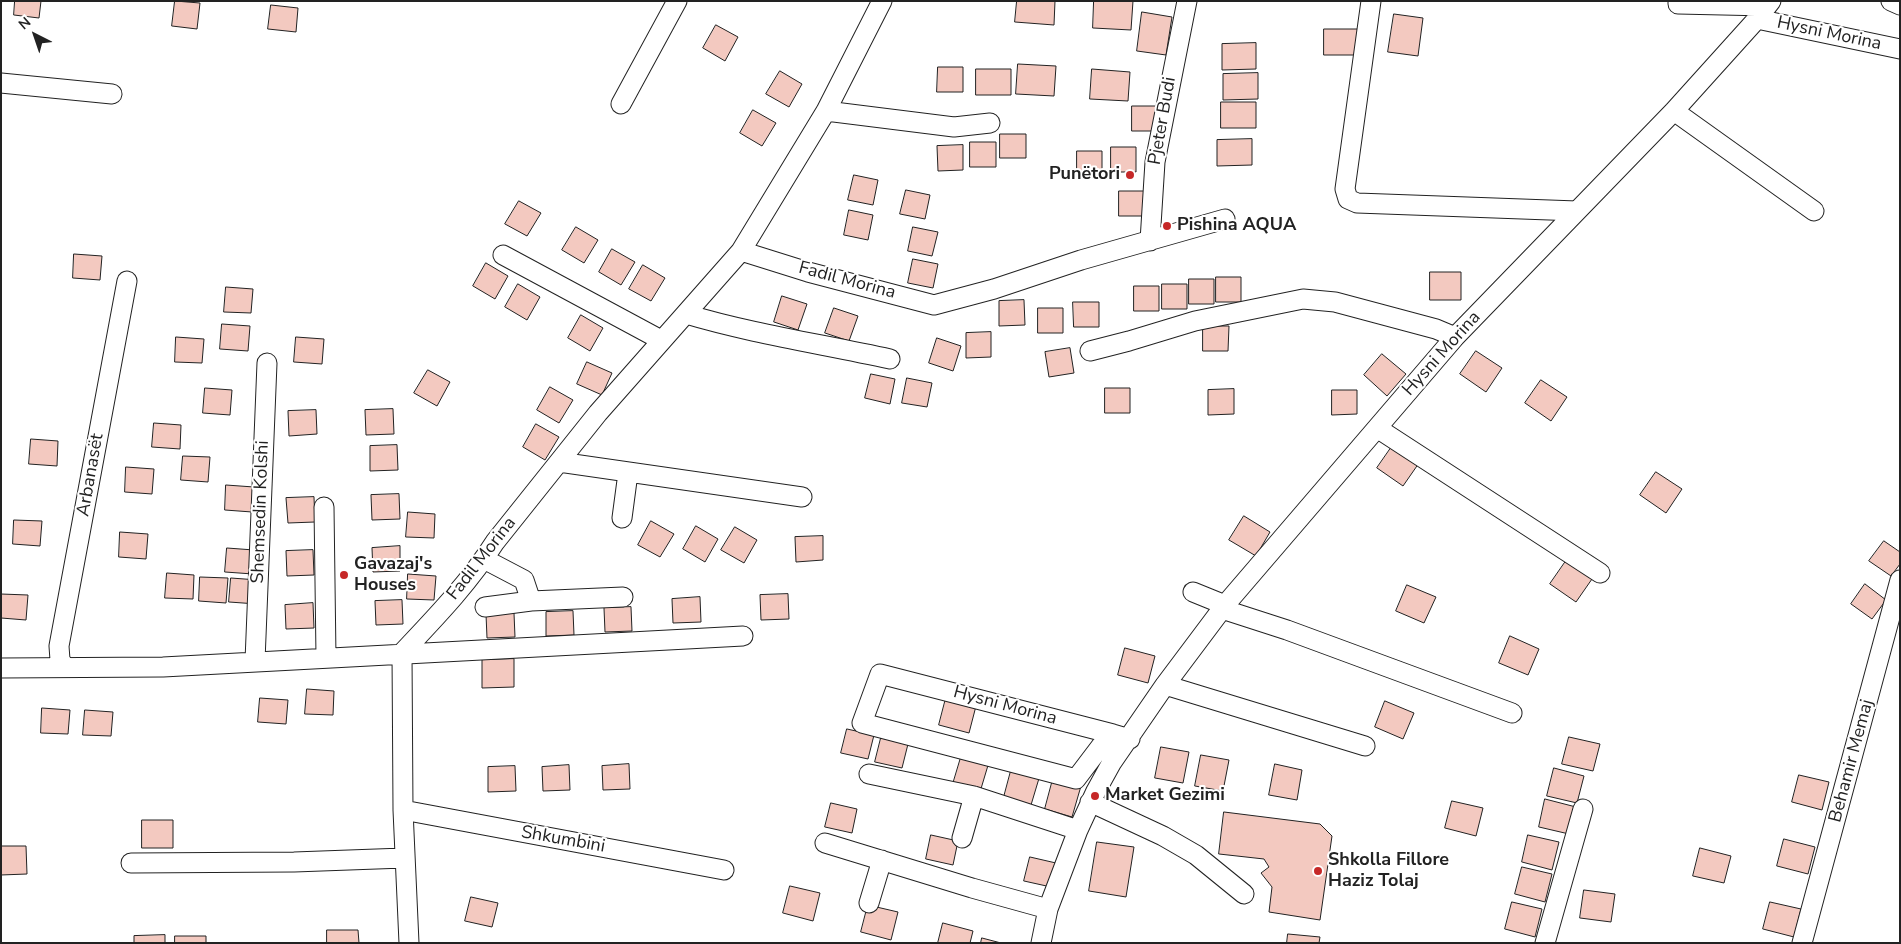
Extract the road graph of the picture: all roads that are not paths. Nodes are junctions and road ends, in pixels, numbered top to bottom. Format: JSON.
{"nodes":[{"id":1,"x":677,"y":1,"type":"edge"},
{"id":2,"x":882,"y":1,"type":"edge"},
{"id":3,"x":1187,"y":1,"type":"edge"},
{"id":4,"x":1371,"y":1,"type":"edge"},
{"id":5,"x":1678,"y":1,"type":"edge"},
{"id":6,"x":1891,"y":1,"type":"edge"},
{"id":7,"x":1900,"y":5,"type":"edge"},
{"id":8,"x":1765,"y":9,"type":"edge"},
{"id":9,"x":1900,"y":49,"type":"edge"},
{"id":10,"x":1,"y":83,"type":"edge"},
{"id":11,"x":112,"y":94,"type":"dead end"},
{"id":12,"x":621,"y":104,"type":"dead end"},
{"id":13,"x":826,"y":111,"type":"junction"},
{"id":14,"x":1674,"y":111,"type":"junction"},
{"id":15,"x":990,"y":123,"type":"dead end"},
{"id":16,"x":1814,"y":211,"type":"dead end"},
{"id":17,"x":1577,"y":212,"type":"junction"},
{"id":18,"x":1224,"y":219,"type":"dead end"},
{"id":19,"x":1150,"y":241,"type":"junction"},
{"id":20,"x":741,"y":251,"type":"junction"},
{"id":21,"x":503,"y":255,"type":"dead end"},
{"id":22,"x":127,"y":281,"type":"dead end"},
{"id":23,"x":686,"y":314,"type":"junction"},
{"id":24,"x":1455,"y":337,"type":"junction"},
{"id":25,"x":661,"y":340,"type":"junction"},
{"id":26,"x":1090,"y":350,"type":"dead end"},
{"id":27,"x":890,"y":359,"type":"dead end"},
{"id":28,"x":267,"y":363,"type":"dead end"},
{"id":29,"x":1376,"y":428,"type":"junction"},
{"id":30,"x":559,"y":462,"type":"junction"},
{"id":31,"x":628,"y":473,"type":"junction"},
{"id":32,"x":802,"y":497,"type":"dead end"},
{"id":33,"x":324,"y":506,"type":"dead end"},
{"id":34,"x":622,"y":518,"type":"dead end"},
{"id":35,"x":484,"y":559,"type":"junction"},
{"id":36,"x":1600,"y":573,"type":"dead end"},
{"id":37,"x":1900,"y":580,"type":"edge"},
{"id":38,"x":1193,"y":592,"type":"dead end"},
{"id":39,"x":623,"y":598,"type":"dead end"},
{"id":40,"x":531,"y":601,"type":"junction"},
{"id":41,"x":485,"y":607,"type":"dead end"},
{"id":42,"x":1224,"y":607,"type":"junction"},
{"id":43,"x":742,"y":636,"type":"dead end"},
{"id":44,"x":402,"y":653,"type":"junction"},
{"id":45,"x":326,"y":657,"type":"junction"},
{"id":46,"x":255,"y":661,"type":"junction"},
{"id":47,"x":66,"y":667,"type":"junction"},
{"id":48,"x":1,"y":668,"type":"edge"},
{"id":49,"x":1165,"y":685,"type":"junction"},
{"id":50,"x":1512,"y":713,"type":"dead end"},
{"id":51,"x":1121,"y":737,"type":"junction"},
{"id":52,"x":1365,"y":746,"type":"dead end"},
{"id":53,"x":869,"y":774,"type":"dead end"},
{"id":54,"x":974,"y":796,"type":"junction"},
{"id":55,"x":1090,"y":802,"type":"junction"},
{"id":56,"x":403,"y":810,"type":"junction"},
{"id":57,"x":1583,"y":810,"type":"dead end"},
{"id":58,"x":1078,"y":830,"type":"junction"},
{"id":59,"x":962,"y":838,"type":"dead end"},
{"id":60,"x":826,"y":843,"type":"dead end"},
{"id":61,"x":404,"y":858,"type":"junction"},
{"id":62,"x":882,"y":860,"type":"junction"},
{"id":63,"x":131,"y":863,"type":"dead end"},
{"id":64,"x":724,"y":870,"type":"dead end"},
{"id":65,"x":1244,"y":894,"type":"dead end"},
{"id":66,"x":869,"y":902,"type":"dead end"},
{"id":67,"x":1048,"y":909,"type":"junction"},
{"id":68,"x":409,"y":943,"type":"edge"},
{"id":69,"x":1040,"y":943,"type":"edge"},
{"id":70,"x":1545,"y":943,"type":"edge"},
{"id":71,"x":1802,"y":943,"type":"edge"}],
"edges":[{"from":1,"to":12,"type":"street"},
{"from":2,"to":13,"type":"street","name":"Fadil Morina"},
{"from":3,"to":19,"type":"street","name":"Pjeter Budi"},
{"from":4,"to":17,"type":"street"},
{"from":5,"to":8,"type":"street"},
{"from":6,"to":7,"type":"street"},
{"from":8,"to":9,"type":"street","name":"Hysni Morina"},
{"from":8,"to":14,"type":"street","name":"Hysni Morina"},
{"from":10,"to":11,"type":"street"},
{"from":13,"to":15,"type":"street"},
{"from":13,"to":20,"type":"street","name":"Fadil Morina"},
{"from":14,"to":16,"type":"street"},
{"from":14,"to":17,"type":"street","name":"Hysni Morina"},
{"from":17,"to":24,"type":"street","name":"Hysni Morina"},
{"from":18,"to":19,"type":"street"},
{"from":19,"to":20,"type":"street","name":"Fadil Morina"},
{"from":20,"to":23,"type":"street","name":"Fadil Morina"},
{"from":21,"to":25,"type":"street"},
{"from":22,"to":47,"type":"street","name":"Arbanasët"},
{"from":23,"to":25,"type":"street","name":"Fadil Morina"},
{"from":23,"to":27,"type":"street"},
{"from":24,"to":26,"type":"street"},
{"from":24,"to":29,"type":"street","name":"Hysni Morina"},
{"from":25,"to":30,"type":"street","name":"Fadil Morina"},
{"from":28,"to":46,"type":"street","name":"Shemsedin Kolshi"},
{"from":29,"to":36,"type":"street"},
{"from":29,"to":42,"type":"street","name":"Hysni Morina"},
{"from":30,"to":31,"type":"street"},
{"from":30,"to":35,"type":"street","name":"Fadil Morina"},
{"from":31,"to":32,"type":"street"},
{"from":31,"to":34,"type":"street"},
{"from":33,"to":45,"type":"street"},
{"from":35,"to":40,"type":"street"},
{"from":35,"to":44,"type":"street","name":"Fadil Morina"},
{"from":37,"to":71,"type":"street","name":"Behamir Memaj"},
{"from":38,"to":42,"type":"street"},
{"from":39,"to":40,"type":"street"},
{"from":40,"to":41,"type":"street"},
{"from":42,"to":49,"type":"street","name":"Hysni Morina"},
{"from":42,"to":50,"type":"street"},
{"from":43,"to":44,"type":"street"},
{"from":44,"to":45,"type":"street"},
{"from":44,"to":56,"type":"street"},
{"from":45,"to":46,"type":"street"},
{"from":46,"to":47,"type":"street"},
{"from":47,"to":48,"type":"street"},
{"from":49,"to":51,"type":"street","name":"Hysni Morina"},
{"from":49,"to":52,"type":"street"},
{"from":51,"to":51,"type":"street","name":"Hysni Morina"},
{"from":51,"to":55,"type":"street","name":"Hysni Morina"},
{"from":53,"to":54,"type":"street"},
{"from":54,"to":58,"type":"street"},
{"from":54,"to":59,"type":"street"},
{"from":55,"to":58,"type":"street","name":"Hysni Morina"},
{"from":55,"to":65,"type":"street"},
{"from":56,"to":61,"type":"street"},
{"from":56,"to":64,"type":"street","name":"Shkumbini"},
{"from":57,"to":70,"type":"street"},
{"from":58,"to":67,"type":"street","name":"Hysni Morina"},
{"from":60,"to":62,"type":"street"},
{"from":61,"to":63,"type":"street"},
{"from":61,"to":68,"type":"street"},
{"from":62,"to":66,"type":"street"},
{"from":62,"to":67,"type":"street"},
{"from":67,"to":69,"type":"street","name":"Hysni Morina"}]}
